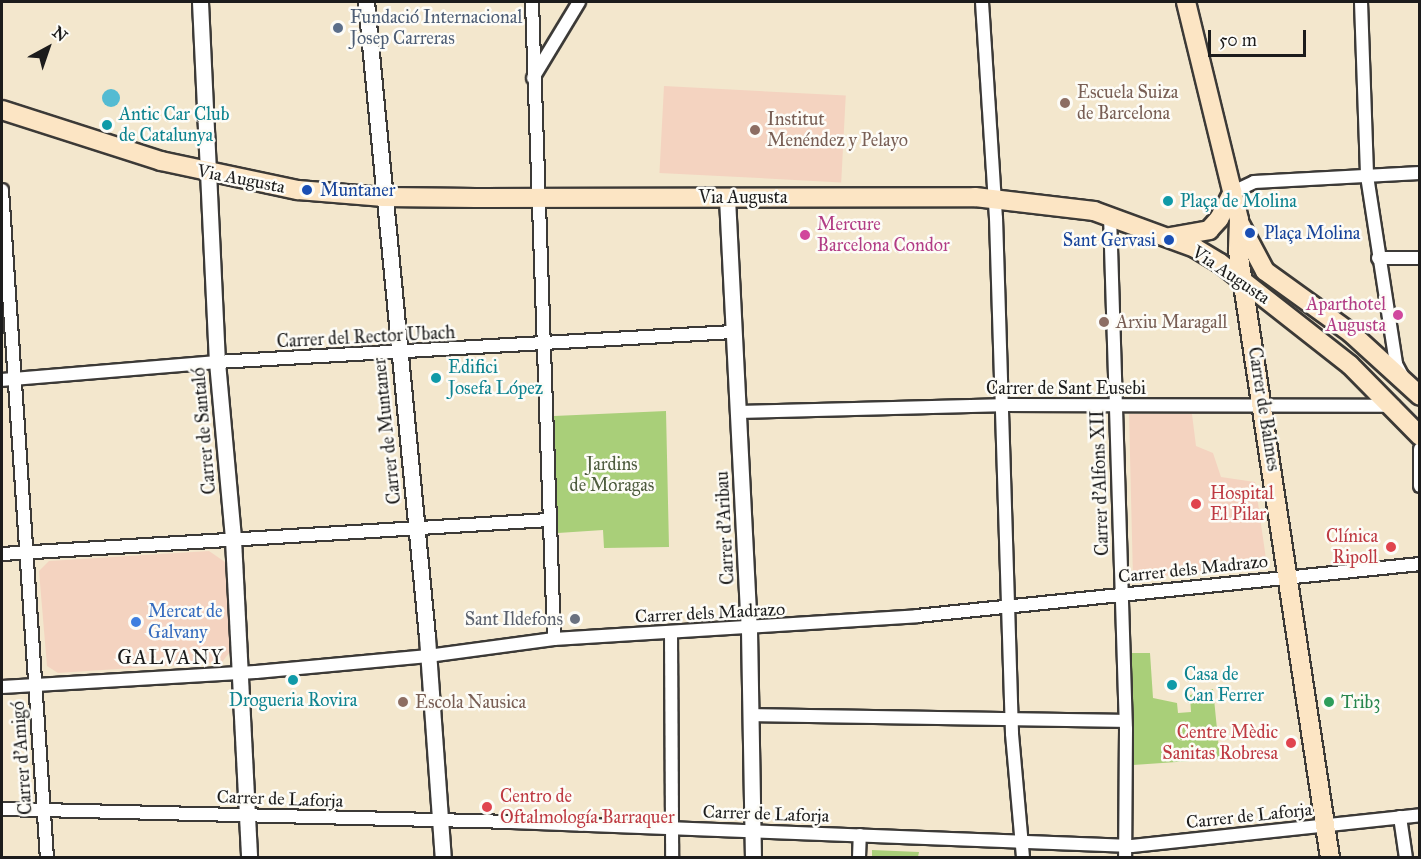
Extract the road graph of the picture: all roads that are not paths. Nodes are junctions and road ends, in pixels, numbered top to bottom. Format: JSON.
{"nodes":[{"id":1,"x":200,"y":2,"type":"edge"},
{"id":2,"x":366,"y":2,"type":"edge"},
{"id":3,"x":532,"y":2,"type":"edge"},
{"id":4,"x":579,"y":2,"type":"edge"},
{"id":5,"x":982,"y":2,"type":"edge"},
{"id":6,"x":1188,"y":2,"type":"edge"},
{"id":7,"x":1361,"y":2,"type":"edge"},
{"id":8,"x":533,"y":79,"type":"junction"},
{"id":9,"x":2,"y":111,"type":"edge"},
{"id":10,"x":1419,"y":173,"type":"edge"},
{"id":11,"x":210,"y":174,"type":"junction"},
{"id":12,"x":1367,"y":176,"type":"junction"},
{"id":13,"x":2,"y":190,"type":"edge"},
{"id":14,"x":1233,"y":192,"type":"junction"},
{"id":15,"x":384,"y":197,"type":"junction"},
{"id":16,"x":994,"y":197,"type":"junction"},
{"id":17,"x":727,"y":198,"type":"junction"},
{"id":18,"x":538,"y":199,"type":"junction"},
{"id":19,"x":2,"y":205,"type":"edge"},
{"id":20,"x":1110,"y":215,"type":"junction"},
{"id":21,"x":1239,"y":223,"type":"junction"},
{"id":22,"x":1168,"y":237,"type":"junction"},
{"id":23,"x":1378,"y":258,"type":"junction"},
{"id":24,"x":1419,"y":258,"type":"edge"},
{"id":25,"x":1244,"y":281,"type":"junction"},
{"id":26,"x":733,"y":332,"type":"junction"},
{"id":27,"x":542,"y":343,"type":"junction"},
{"id":28,"x":400,"y":354,"type":"junction"},
{"id":29,"x":217,"y":362,"type":"junction"},
{"id":30,"x":7,"y":379,"type":"edge"},
{"id":31,"x":1410,"y":399,"type":"edge"},
{"id":32,"x":1264,"y":404,"type":"junction"},
{"id":33,"x":999,"y":405,"type":"junction"},
{"id":34,"x":1116,"y":407,"type":"junction"},
{"id":35,"x":738,"y":412,"type":"junction"},
{"id":36,"x":1419,"y":436,"type":"edge"},
{"id":37,"x":1419,"y":449,"type":"edge"},
{"id":38,"x":1419,"y":486,"type":"edge"},
{"id":39,"x":548,"y":520,"type":"junction"},
{"id":40,"x":417,"y":528,"type":"junction"},
{"id":41,"x":233,"y":539,"type":"junction"},
{"id":42,"x":24,"y":552,"type":"junction"},
{"id":43,"x":2,"y":554,"type":"edge"},
{"id":44,"x":1419,"y":564,"type":"edge"},
{"id":45,"x":1290,"y":577,"type":"junction"},
{"id":46,"x":1122,"y":594,"type":"junction"},
{"id":47,"x":1010,"y":605,"type":"junction"},
{"id":48,"x":749,"y":630,"type":"junction"},
{"id":49,"x":671,"y":633,"type":"junction"},
{"id":50,"x":554,"y":639,"type":"junction"},
{"id":51,"x":428,"y":656,"type":"junction"},
{"id":52,"x":239,"y":672,"type":"junction"},
{"id":53,"x":35,"y":685,"type":"junction"},
{"id":54,"x":2,"y":687,"type":"edge"},
{"id":55,"x":751,"y":715,"type":"junction"},
{"id":56,"x":1012,"y":720,"type":"junction"},
{"id":57,"x":1125,"y":721,"type":"junction"},
{"id":58,"x":2,"y":809,"type":"edge"},
{"id":59,"x":44,"y":809,"type":"junction"},
{"id":60,"x":1419,"y":815,"type":"edge"},
{"id":61,"x":246,"y":817,"type":"junction"},
{"id":62,"x":1400,"y":817,"type":"junction"},
{"id":63,"x":441,"y":821,"type":"junction"},
{"id":64,"x":1326,"y":827,"type":"junction"},
{"id":65,"x":673,"y":828,"type":"junction"},
{"id":66,"x":754,"y":832,"type":"junction"},
{"id":67,"x":860,"y":835,"type":"junction"},
{"id":68,"x":1022,"y":842,"type":"junction"},
{"id":69,"x":1125,"y":851,"type":"edge"},
{"id":70,"x":47,"y":858,"type":"edge"},
{"id":71,"x":249,"y":858,"type":"edge"},
{"id":72,"x":443,"y":858,"type":"edge"},
{"id":73,"x":672,"y":858,"type":"edge"},
{"id":74,"x":753,"y":858,"type":"edge"},
{"id":75,"x":859,"y":858,"type":"edge"},
{"id":76,"x":1023,"y":858,"type":"edge"},
{"id":77,"x":1330,"y":858,"type":"edge"},
{"id":78,"x":1406,"y":858,"type":"edge"}],
"edges":[{"from":1,"to":11,"type":"street","name":"Carrer de Santaló"},
{"from":2,"to":15,"type":"street","name":"Carrer de Muntaner"},
{"from":3,"to":8,"type":"street"},
{"from":4,"to":8,"type":"street"},
{"from":5,"to":16,"type":"street"},
{"from":6,"to":14,"type":"main road","name":"Carrer de Balmes"},
{"from":7,"to":12,"type":"street"},
{"from":8,"to":18,"type":"street"},
{"from":9,"to":11,"type":"main road","name":"Via Augusta"},
{"from":10,"to":12,"type":"street"},
{"from":11,"to":15,"type":"main road","name":"Via Augusta"},
{"from":11,"to":29,"type":"street","name":"Carrer de Santaló"},
{"from":12,"to":14,"type":"street"},
{"from":12,"to":23,"type":"street"},
{"from":13,"to":19,"type":"street","name":"Carrer d'Amigó"},
{"from":14,"to":21,"type":"main road","name":"Carrer de Balmes"},
{"from":14,"to":22,"type":"main road"},
{"from":15,"to":18,"type":"main road","name":"Via Augusta"},
{"from":15,"to":28,"type":"street","name":"Carrer de Muntaner"},
{"from":16,"to":17,"type":"main road","name":"Via Augusta"},
{"from":16,"to":20,"type":"main road","name":"Via Augusta"},
{"from":16,"to":33,"type":"street"},
{"from":17,"to":18,"type":"main road","name":"Via Augusta"},
{"from":17,"to":26,"type":"street","name":"Carrer d'Aribau"},
{"from":18,"to":27,"type":"street"},
{"from":19,"to":30,"type":"street","name":"Carrer d'Amigó"},
{"from":20,"to":22,"type":"main road","name":"Via Augusta"},
{"from":20,"to":34,"type":"street","name":"Carrer d'Alfons XII"},
{"from":21,"to":25,"type":"main road","name":"Carrer de Balmes"},
{"from":21,"to":31,"type":"main road","name":"Via Augusta"},
{"from":22,"to":25,"type":"main road","name":"Via Augusta"},
{"from":23,"to":24,"type":"street"},
{"from":23,"to":31,"type":"street"},
{"from":25,"to":31,"type":"main road","name":"Via Augusta"},
{"from":25,"to":32,"type":"main road","name":"Carrer de Balmes"},
{"from":26,"to":27,"type":"street","name":"Carrer del Rector Ubach"},
{"from":26,"to":35,"type":"street","name":"Carrer d'Aribau"},
{"from":27,"to":28,"type":"street","name":"Carrer del Rector Ubach"},
{"from":27,"to":39,"type":"street"},
{"from":28,"to":29,"type":"street","name":"Carrer del Rector Ubach"},
{"from":28,"to":40,"type":"street","name":"Carrer de Muntaner"},
{"from":29,"to":30,"type":"street","name":"Carrer del Rector Ubach"},
{"from":29,"to":41,"type":"street","name":"Carrer de Santaló"},
{"from":30,"to":42,"type":"street","name":"Carrer d'Amigó"},
{"from":31,"to":32,"type":"street","name":"Carrer de Sant Eusebi"},
{"from":31,"to":36,"type":"main road","name":"Via Augusta"},
{"from":32,"to":34,"type":"street","name":"Carrer de Sant Eusebi"},
{"from":32,"to":45,"type":"main road","name":"Carrer de Balmes"},
{"from":33,"to":34,"type":"street","name":"Carrer de Sant Eusebi"},
{"from":33,"to":35,"type":"street","name":"Carrer de Sant Eusebi"},
{"from":33,"to":47,"type":"street"},
{"from":34,"to":46,"type":"street","name":"Carrer d'Alfons XII"},
{"from":35,"to":48,"type":"street","name":"Carrer d'Aribau"},
{"from":37,"to":38,"type":"street"},
{"from":39,"to":40,"type":"street"},
{"from":39,"to":50,"type":"street"},
{"from":40,"to":41,"type":"street"},
{"from":40,"to":51,"type":"street","name":"Carrer de Muntaner"},
{"from":41,"to":42,"type":"street"},
{"from":41,"to":52,"type":"street","name":"Carrer de Santaló"},
{"from":42,"to":43,"type":"street"},
{"from":42,"to":53,"type":"street","name":"Carrer d'Amigó"},
{"from":44,"to":45,"type":"street","name":"Carrer dels Madrazo"},
{"from":45,"to":46,"type":"street","name":"Carrer dels Madrazo"},
{"from":45,"to":64,"type":"main road","name":"Carrer de Balmes"},
{"from":46,"to":47,"type":"street","name":"Carrer dels Madrazo"},
{"from":46,"to":57,"type":"street","name":"Carrer d'Alfons XII"},
{"from":47,"to":48,"type":"street","name":"Carrer dels Madrazo"},
{"from":47,"to":56,"type":"street"},
{"from":48,"to":49,"type":"street","name":"Carrer dels Madrazo"},
{"from":48,"to":55,"type":"street","name":"Carrer d'Aribau"},
{"from":49,"to":50,"type":"street","name":"Carrer dels Madrazo"},
{"from":49,"to":65,"type":"street"},
{"from":50,"to":51,"type":"street","name":"Carrer dels Madrazo"},
{"from":51,"to":52,"type":"street","name":"Carrer dels Madrazo"},
{"from":51,"to":63,"type":"street","name":"Carrer de Muntaner"},
{"from":52,"to":53,"type":"street","name":"Carrer dels Madrazo"},
{"from":52,"to":61,"type":"street","name":"Carrer de Santaló"},
{"from":53,"to":54,"type":"street","name":"Carrer dels Madrazo"},
{"from":53,"to":59,"type":"street","name":"Carrer d'Amigó"},
{"from":55,"to":56,"type":"street"},
{"from":55,"to":66,"type":"street","name":"Carrer d'Aribau"},
{"from":56,"to":57,"type":"street"},
{"from":56,"to":68,"type":"street"},
{"from":57,"to":69,"type":"street","name":"Carrer d'Alfons XII"},
{"from":58,"to":59,"type":"street","name":"Carrer de Laforja"},
{"from":59,"to":61,"type":"street","name":"Carrer de Laforja"},
{"from":59,"to":70,"type":"street","name":"Carrer d'Amigó"},
{"from":60,"to":62,"type":"street","name":"Carrer de Laforja"},
{"from":61,"to":63,"type":"street","name":"Carrer de Laforja"},
{"from":61,"to":71,"type":"street","name":"Carrer de Santaló"},
{"from":62,"to":64,"type":"street","name":"Carrer de Laforja"},
{"from":62,"to":78,"type":"street"},
{"from":63,"to":65,"type":"street","name":"Carrer de Laforja"},
{"from":63,"to":72,"type":"street","name":"Carrer de Muntaner"},
{"from":64,"to":69,"type":"street","name":"Carrer de Laforja"},
{"from":64,"to":77,"type":"main road","name":"Carrer de Balmes"},
{"from":65,"to":66,"type":"street","name":"Carrer de Laforja"},
{"from":65,"to":73,"type":"street"},
{"from":66,"to":67,"type":"street","name":"Carrer de Laforja"},
{"from":66,"to":74,"type":"street","name":"Carrer d'Aribau"},
{"from":67,"to":68,"type":"street","name":"Carrer de Laforja"},
{"from":67,"to":75,"type":"street"},
{"from":68,"to":69,"type":"street","name":"Carrer de Laforja"},
{"from":68,"to":76,"type":"street"}]}
